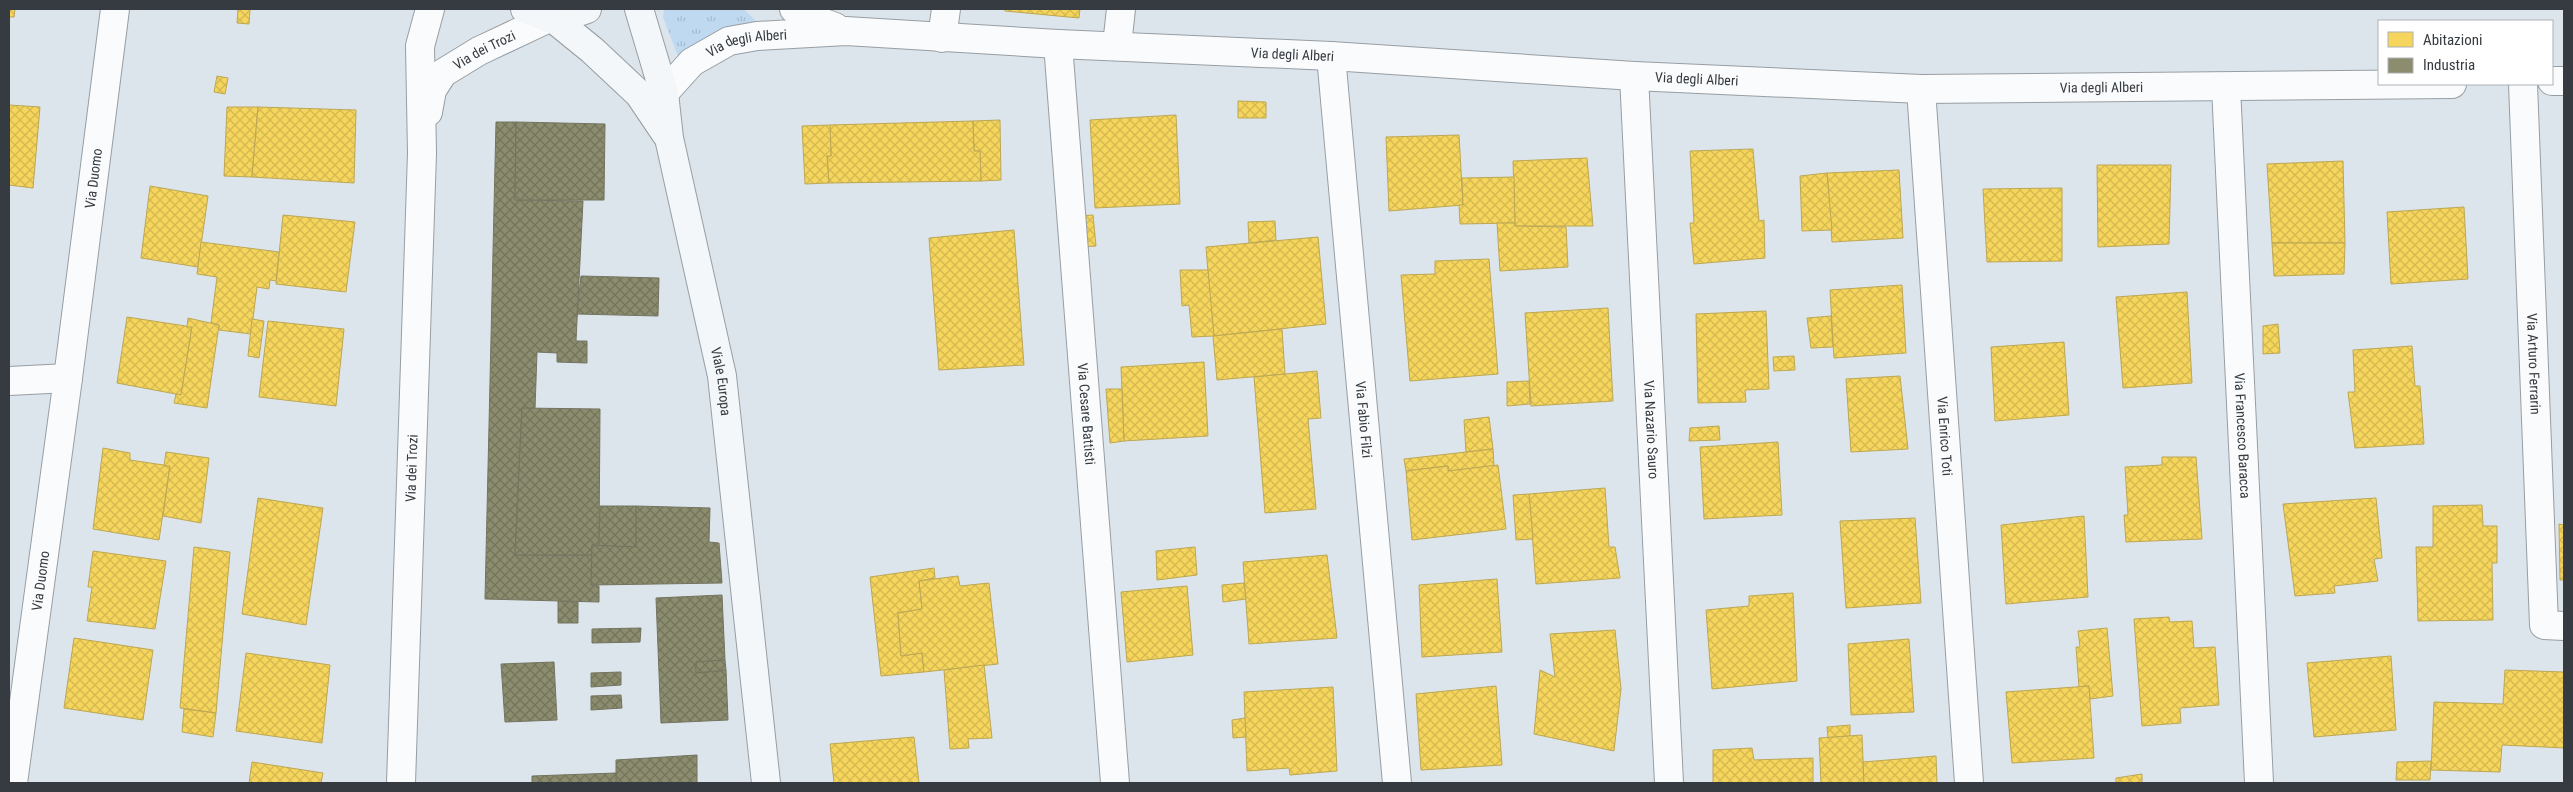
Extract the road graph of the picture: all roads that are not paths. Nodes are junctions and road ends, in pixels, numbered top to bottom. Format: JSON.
{"nodes":[{"id":1,"x":115,"y":9,"type":"edge"},
{"id":2,"x":430,"y":9,"type":"edge"},
{"id":3,"x":587,"y":9,"type":"edge"},
{"id":4,"x":639,"y":9,"type":"edge"},
{"id":5,"x":794,"y":9,"type":"edge"},
{"id":6,"x":946,"y":9,"type":"edge"},
{"id":7,"x":1121,"y":9,"type":"edge"},
{"id":8,"x":543,"y":16,"type":"edge"},
{"id":9,"x":846,"y":31,"type":"junction"},
{"id":10,"x":942,"y":38,"type":"junction"},
{"id":11,"x":1058,"y":44,"type":"junction"},
{"id":12,"x":1117,"y":45,"type":"junction"},
{"id":13,"x":1331,"y":56,"type":"junction"},
{"id":14,"x":1634,"y":76,"type":"junction"},
{"id":15,"x":2378,"y":85,"type":"edge"},
{"id":16,"x":2523,"y":85,"type":"edge"},
{"id":17,"x":2226,"y":87,"type":"junction"},
{"id":18,"x":1921,"y":89,"type":"junction"},
{"id":19,"x":664,"y":93,"type":"junction"},
{"id":20,"x":669,"y":138,"type":"junction"},
{"id":21,"x":422,"y":154,"type":"junction"},
{"id":22,"x":68,"y":378,"type":"junction"},
{"id":23,"x":9,"y":380,"type":"edge"},
{"id":24,"x":2564,"y":626,"type":"edge"},
{"id":25,"x":750,"y":629,"type":"junction"},
{"id":26,"x":13,"y":783,"type":"edge"},
{"id":27,"x":401,"y":783,"type":"edge"},
{"id":28,"x":766,"y":783,"type":"edge"},
{"id":29,"x":774,"y":783,"type":"edge"},
{"id":30,"x":1115,"y":783,"type":"edge"},
{"id":31,"x":1396,"y":783,"type":"edge"},
{"id":32,"x":1669,"y":783,"type":"edge"},
{"id":33,"x":1969,"y":783,"type":"edge"},
{"id":34,"x":2259,"y":783,"type":"edge"}],
"edges":[{"from":1,"to":22,"type":"street","name":"Via Duomo"},
{"from":2,"to":21,"type":"street","name":"Via dei Trozi"},
{"from":3,"to":8,"type":"main road"},
{"from":4,"to":19,"type":"main road","name":"Viale Europa"},
{"from":5,"to":9,"type":"street","name":"Via degli Alberi"},
{"from":6,"to":10,"type":"street"},
{"from":7,"to":12,"type":"street"},
{"from":8,"to":20,"type":"main road","name":"Viale Europa"},
{"from":8,"to":21,"type":"street","name":"Via dei Trozi"},
{"from":9,"to":10,"type":"street","name":"Via degli Alberi"},
{"from":9,"to":19,"type":"street","name":"Via degli Alberi"},
{"from":10,"to":11,"type":"street","name":"Via degli Alberi"},
{"from":11,"to":12,"type":"street","name":"Via degli Alberi"},
{"from":11,"to":30,"type":"street","name":"Via Cesare Battisti"},
{"from":12,"to":13,"type":"street","name":"Via degli Alberi"},
{"from":13,"to":14,"type":"street","name":"Via degli Alberi"},
{"from":13,"to":31,"type":"street","name":"Via Fabio Filzi"},
{"from":14,"to":18,"type":"street","name":"Via degli Alberi"},
{"from":14,"to":32,"type":"street","name":"Via Nazario Sauro"},
{"from":15,"to":17,"type":"street","name":"Via degli Alberi"},
{"from":16,"to":24,"type":"street","name":"Via Arturo Ferrarin"},
{"from":17,"to":18,"type":"street","name":"Via degli Alberi"},
{"from":17,"to":34,"type":"street","name":"Via Francesco Baracca"},
{"from":18,"to":33,"type":"street","name":"Via Enrico Toti"},
{"from":19,"to":20,"type":"main road","name":"Viale Europa"},
{"from":20,"to":25,"type":"main road","name":"Viale Europa"},
{"from":21,"to":27,"type":"street","name":"Via dei Trozi"},
{"from":22,"to":23,"type":"street"},
{"from":22,"to":26,"type":"street","name":"Via Duomo"},
{"from":25,"to":28,"type":"main road","name":"Viale Europa"},
{"from":25,"to":29,"type":"main road","name":"Viale Europa"}]}
